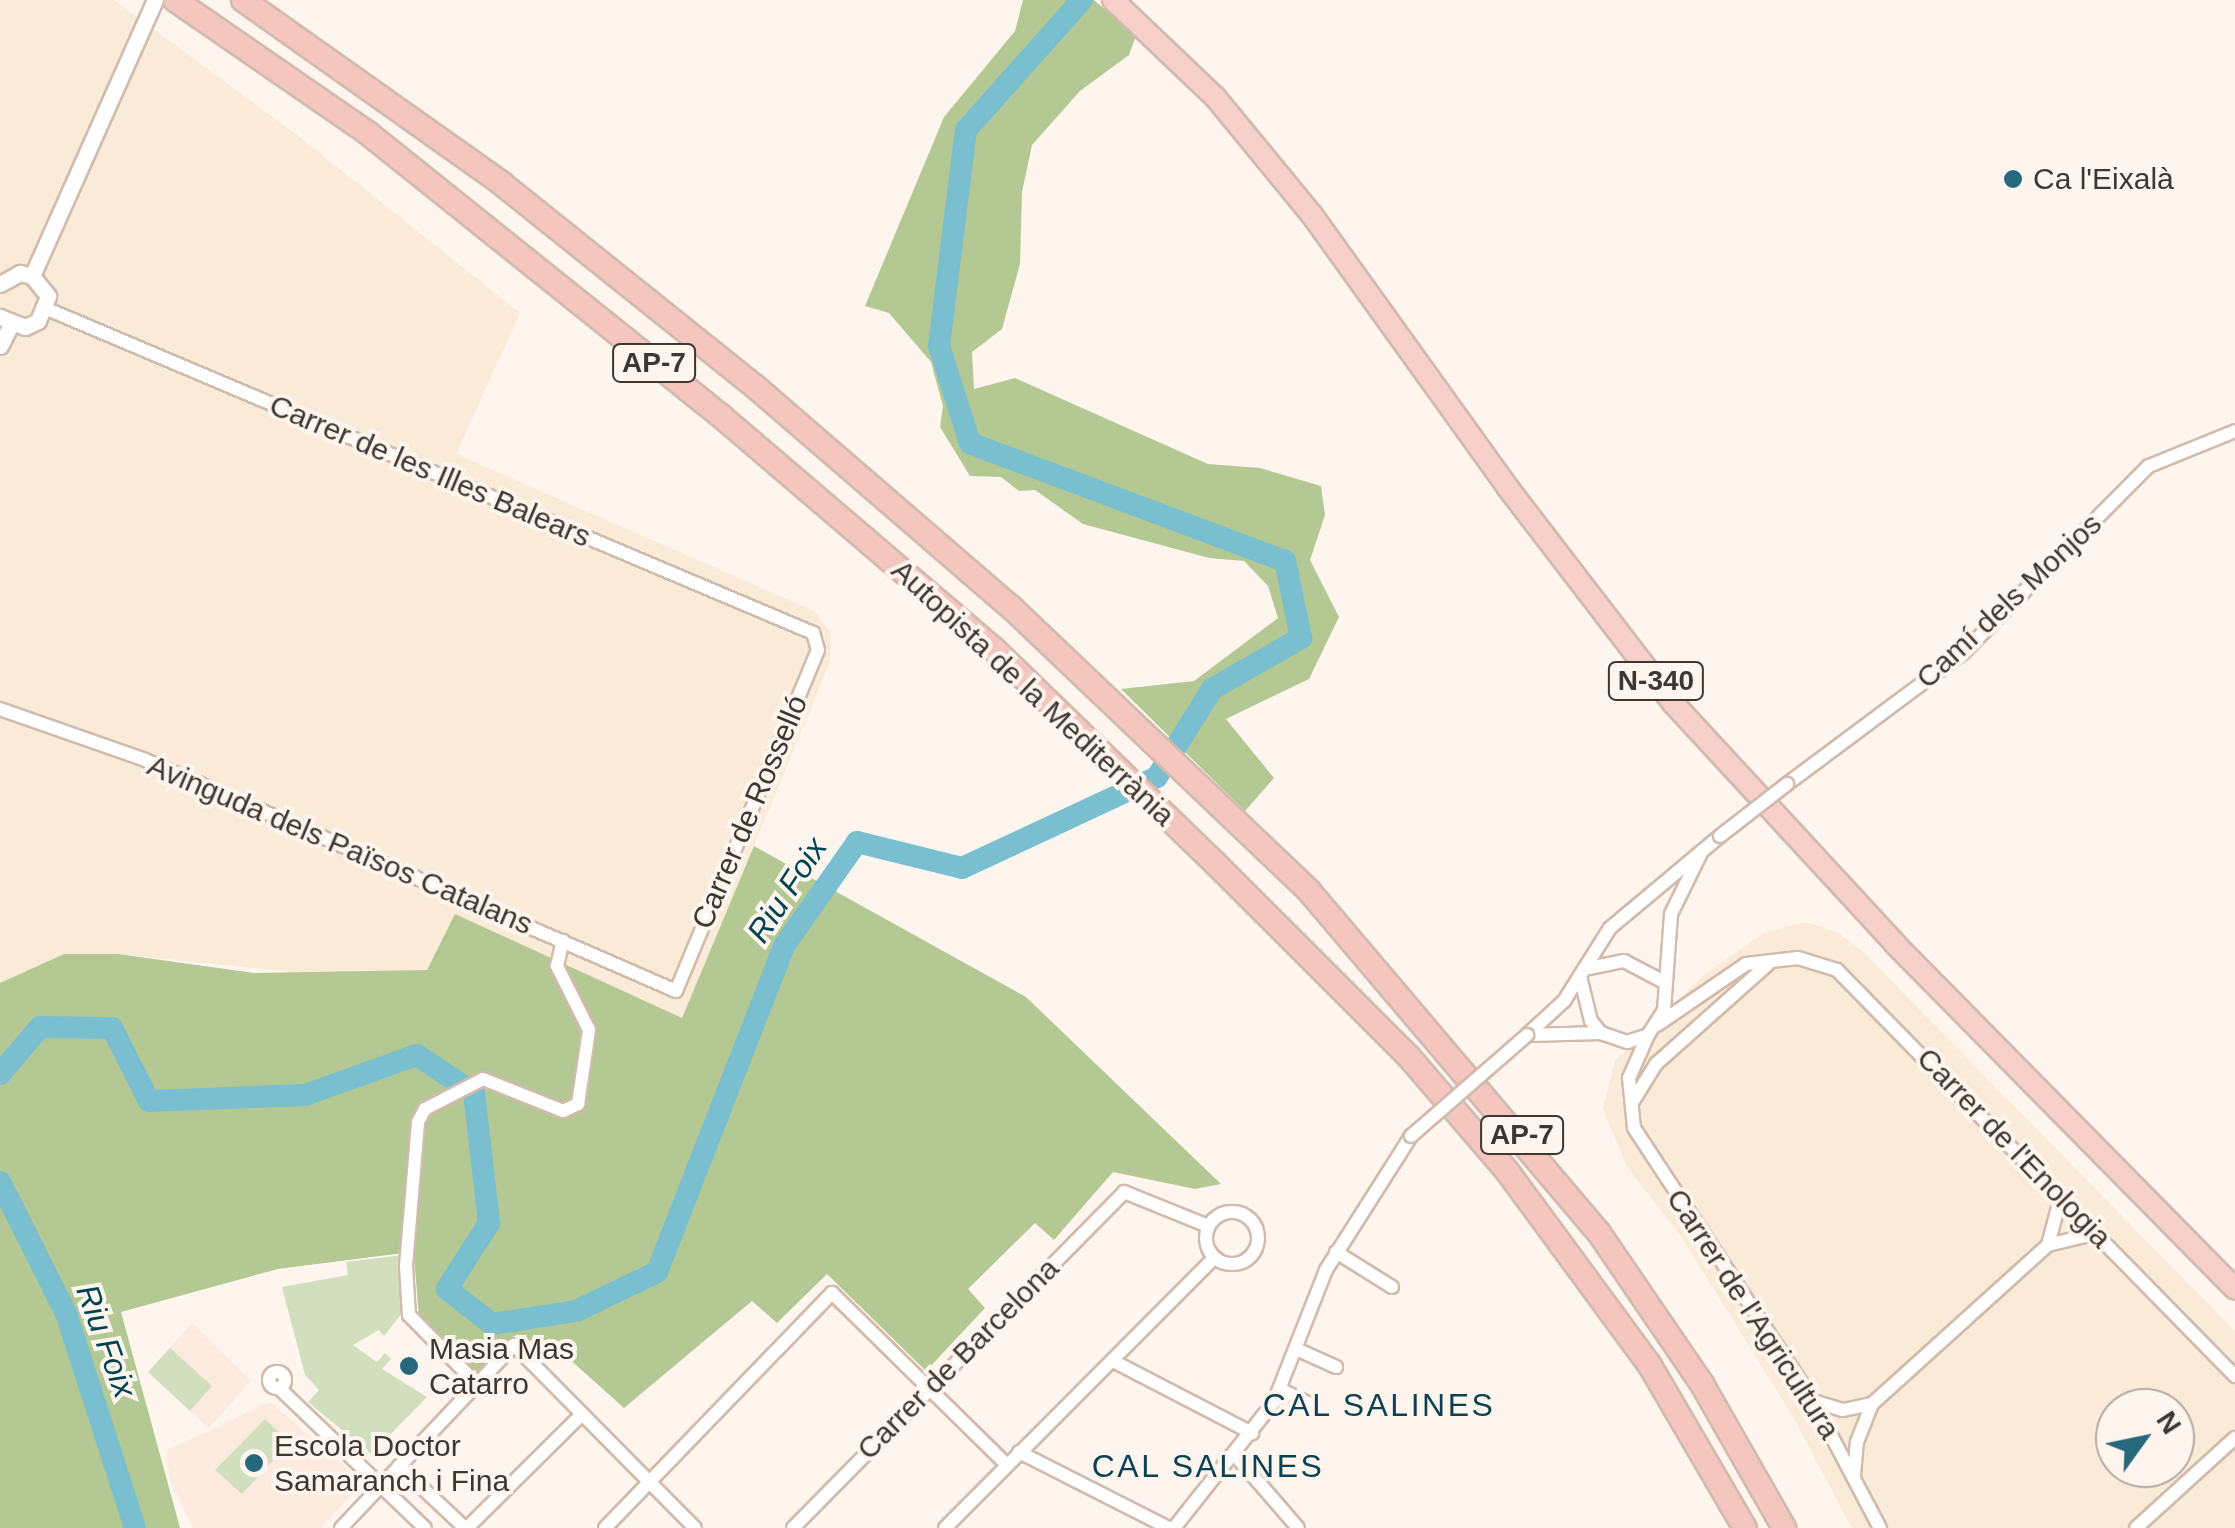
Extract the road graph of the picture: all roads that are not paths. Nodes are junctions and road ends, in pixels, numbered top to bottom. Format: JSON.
{"nodes":[{"id":1,"x":154,"y":0,"type":"edge"},
{"id":2,"x":175,"y":0,"type":"edge"},
{"id":3,"x":242,"y":0,"type":"edge"},
{"id":4,"x":1113,"y":0,"type":"edge"},
{"id":5,"x":32,"y":276,"type":"junction"},
{"id":6,"x":0,"y":284,"type":"edge"},
{"id":7,"x":47,"y":309,"type":"junction"},
{"id":8,"x":5,"y":321,"type":"edge"},
{"id":9,"x":0,"y":346,"type":"edge"},
{"id":10,"x":2235,"y":431,"type":"edge"},
{"id":11,"x":814,"y":633,"type":"joint"},
{"id":12,"x":0,"y":709,"type":"edge"},
{"id":13,"x":1702,"y":851,"type":"junction"},
{"id":14,"x":563,"y":941,"type":"junction"},
{"id":15,"x":1773,"y":962,"type":"junction"},
{"id":16,"x":1582,"y":972,"type":"junction"},
{"id":17,"x":1664,"y":982,"type":"junction"},
{"id":18,"x":676,"y":991,"type":"joint"},
{"id":19,"x":1652,"y":1030,"type":"junction"},
{"id":20,"x":1601,"y":1033,"type":"junction"},
{"id":21,"x":1527,"y":1036,"type":"junction"},
{"id":22,"x":1633,"y":1101,"type":"junction"},
{"id":23,"x":2062,"y":1196,"type":"junction"},
{"id":24,"x":1208,"y":1226,"type":"junction"},
{"id":25,"x":2097,"y":1232,"type":"junction"},
{"id":26,"x":2048,"y":1245,"type":"junction"},
{"id":27,"x":1336,"y":1252,"type":"junction"},
{"id":28,"x":1214,"y":1258,"type":"junction"},
{"id":29,"x":1392,"y":1286,"type":"dead end"},
{"id":30,"x":2235,"y":1289,"type":"edge"},
{"id":31,"x":1296,"y":1349,"type":"junction"},
{"id":32,"x":1113,"y":1361,"type":"junction"},
{"id":33,"x":1336,"y":1366,"type":"dead end"},
{"id":34,"x":2235,"y":1376,"type":"edge"},
{"id":35,"x":478,"y":1384,"type":"junction"},
{"id":36,"x":280,"y":1388,"type":"dead end"},
{"id":37,"x":927,"y":1389,"type":"junction"},
{"id":38,"x":1280,"y":1389,"type":"junction"},
{"id":39,"x":1813,"y":1401,"type":"junction"},
{"id":40,"x":1310,"y":1404,"type":"dead end"},
{"id":41,"x":1872,"y":1404,"type":"junction"},
{"id":42,"x":582,"y":1414,"type":"junction"},
{"id":43,"x":1252,"y":1433,"type":"junction"},
{"id":44,"x":2234,"y":1438,"type":"edge"},
{"id":45,"x":1019,"y":1452,"type":"junction"},
{"id":46,"x":1235,"y":1455,"type":"junction"},
{"id":47,"x":1006,"y":1464,"type":"junction"},
{"id":48,"x":398,"y":1466,"type":"junction"},
{"id":49,"x":1854,"y":1477,"type":"junction"},
{"id":50,"x":383,"y":1480,"type":"junction"},
{"id":51,"x":648,"y":1484,"type":"junction"},
{"id":52,"x":341,"y":1528,"type":"edge"},
{"id":53,"x":426,"y":1528,"type":"edge"},
{"id":54,"x":466,"y":1528,"type":"edge"},
{"id":55,"x":605,"y":1528,"type":"edge"},
{"id":56,"x":694,"y":1528,"type":"edge"},
{"id":57,"x":793,"y":1528,"type":"edge"},
{"id":58,"x":944,"y":1528,"type":"edge"},
{"id":59,"x":1171,"y":1528,"type":"edge"},
{"id":60,"x":1298,"y":1528,"type":"edge"},
{"id":61,"x":1745,"y":1528,"type":"edge"},
{"id":62,"x":1784,"y":1528,"type":"edge"},
{"id":63,"x":1880,"y":1528,"type":"edge"},
{"id":64,"x":2136,"y":1528,"type":"edge"}],
"edges":[{"from":1,"to":5,"type":"street"},
{"from":2,"to":61,"type":"highway","name":"Autopista de la Mediterrània","number":"AP-7"},
{"from":3,"to":62,"type":"highway","name":"Autopista de la Mediterrània","number":"AP-7"},
{"from":4,"to":30,"type":"highway","number":"N-340"},
{"from":5,"to":6,"type":"street"},
{"from":5,"to":7,"type":"street"},
{"from":7,"to":8,"type":"street"},
{"from":7,"to":11,"type":"street","name":"Carrer de les Illes Balears"},
{"from":8,"to":9,"type":"street"},
{"from":10,"to":13,"type":"street","name":"Camí dels Monjos","bridge":true},
{"from":11,"to":18,"type":"street","name":"Carrer de Rosselló"},
{"from":12,"to":14,"type":"street","name":"Avinguda dels Països Catalans"},
{"from":13,"to":16,"type":"street","name":"Camí dels Monjos"},
{"from":13,"to":17,"type":"street"},
{"from":14,"to":18,"type":"street","name":"Avinguda dels Països Catalans"},
{"from":14,"to":35,"type":"street"},
{"from":15,"to":19,"type":"street","name":"Carrer de l'Enologia"},
{"from":15,"to":22,"type":"street"},
{"from":15,"to":23,"type":"street","name":"Carrer de l'Enologia"},
{"from":16,"to":17,"type":"street"},
{"from":16,"to":20,"type":"street"},
{"from":16,"to":21,"type":"street","name":"Camí dels Monjos"},
{"from":17,"to":19,"type":"street"},
{"from":19,"to":20,"type":"street"},
{"from":19,"to":22,"type":"street"},
{"from":20,"to":21,"type":"street"},
{"from":21,"to":27,"type":"street","name":"Camí dels Monjos","bridge":true},
{"from":22,"to":39,"type":"street","name":"Carrer de l'Agricultura"},
{"from":23,"to":25,"type":"street","name":"Carrer de l'Enologia"},
{"from":23,"to":26,"type":"street"},
{"from":24,"to":28,"type":"street"},
{"from":24,"to":28,"type":"street"},
{"from":24,"to":37,"type":"street","name":"Carrer de Barcelona"},
{"from":25,"to":26,"type":"street"},
{"from":25,"to":34,"type":"street","name":"Carrer de l'Enologia"},
{"from":26,"to":41,"type":"street"},
{"from":27,"to":29,"type":"street"},
{"from":27,"to":31,"type":"street","name":"Camí dels Monjos"},
{"from":28,"to":32,"type":"street"},
{"from":31,"to":33,"type":"street"},
{"from":31,"to":38,"type":"street","name":"Camí dels Monjos"},
{"from":32,"to":43,"type":"street"},
{"from":32,"to":45,"type":"street"},
{"from":35,"to":42,"type":"street"},
{"from":35,"to":48,"type":"street"},
{"from":36,"to":50,"type":"street"},
{"from":37,"to":47,"type":"street"},
{"from":37,"to":51,"type":"street"},
{"from":37,"to":57,"type":"street","name":"Carrer de Barcelona"},
{"from":38,"to":40,"type":"street"},
{"from":38,"to":43,"type":"street","name":"Camí dels Monjos"},
{"from":39,"to":41,"type":"street"},
{"from":39,"to":49,"type":"street","name":"Carrer de l'Agricultura"},
{"from":41,"to":49,"type":"street"},
{"from":42,"to":51,"type":"street"},
{"from":42,"to":54,"type":"street"},
{"from":43,"to":46,"type":"street","name":"Camí dels Monjos"},
{"from":44,"to":64,"type":"street"},
{"from":45,"to":47,"type":"street"},
{"from":45,"to":59,"type":"street"},
{"from":46,"to":59,"type":"street","name":"Camí dels Monjos"},
{"from":46,"to":60,"type":"street"},
{"from":47,"to":58,"type":"street"},
{"from":48,"to":50,"type":"street"},
{"from":48,"to":54,"type":"street"},
{"from":49,"to":63,"type":"street","name":"Carrer de l'Agricultura"},
{"from":50,"to":52,"type":"street"},
{"from":50,"to":53,"type":"street"},
{"from":51,"to":55,"type":"street"},
{"from":51,"to":56,"type":"street"}]}
